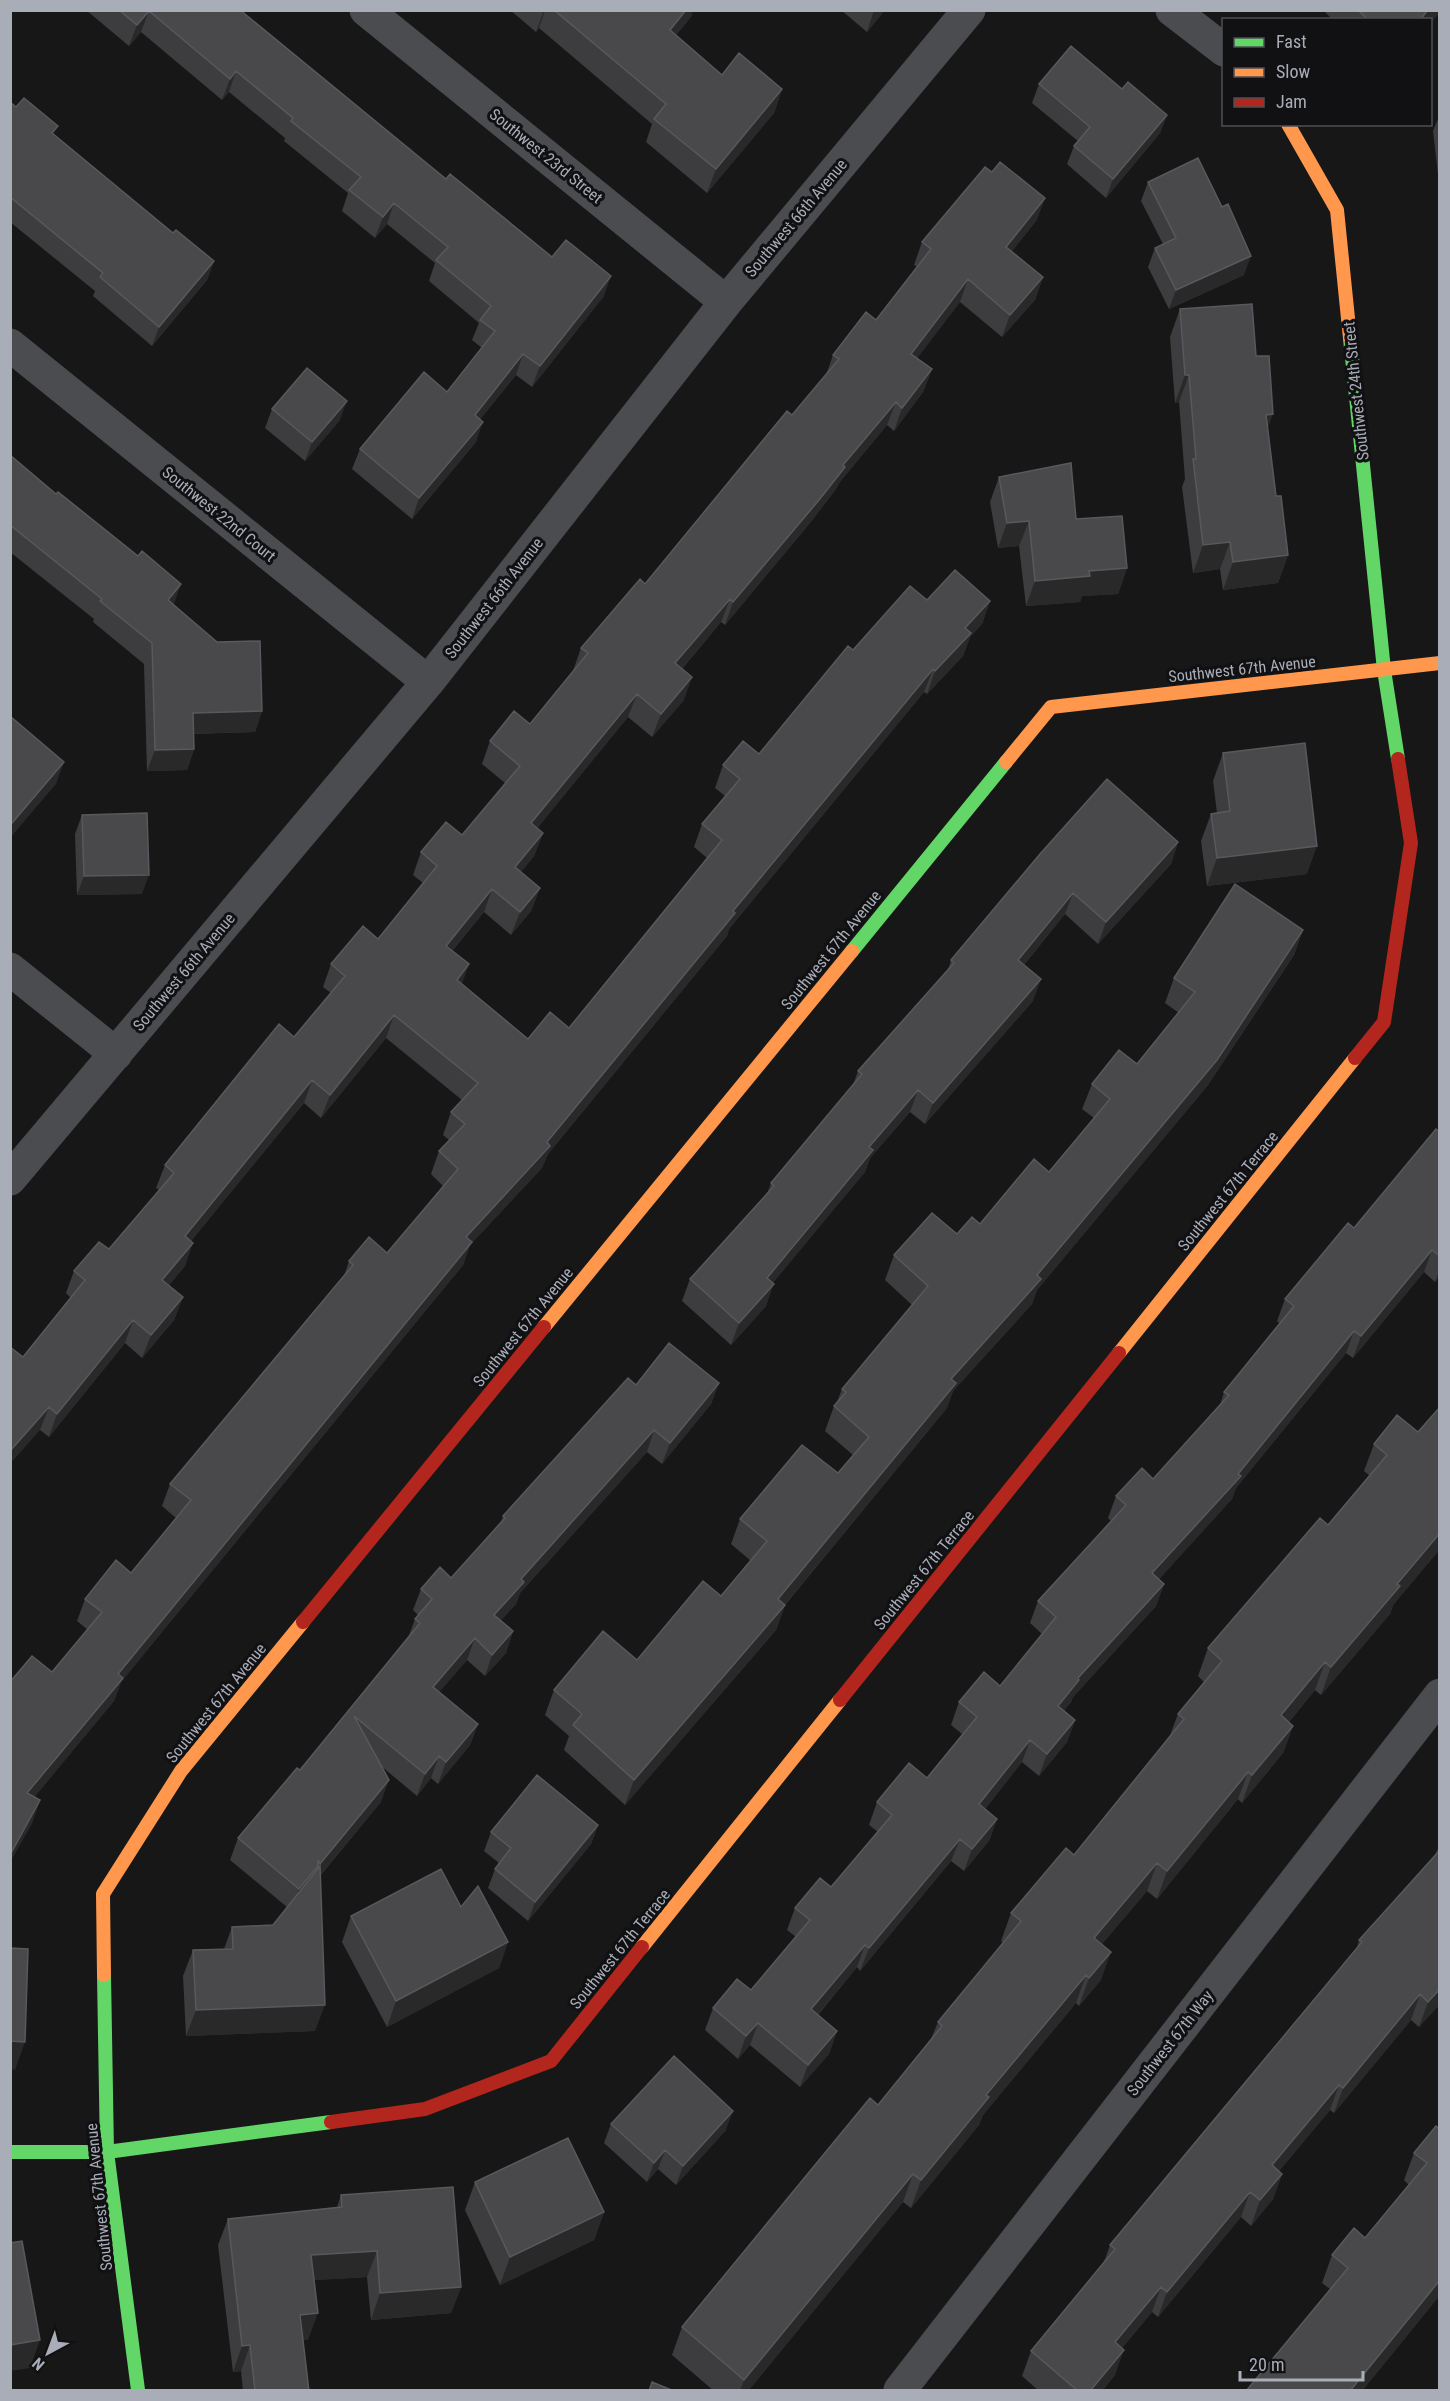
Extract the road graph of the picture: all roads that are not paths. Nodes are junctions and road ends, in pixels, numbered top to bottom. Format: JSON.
{"nodes":[{"id":1,"x":366,"y":10,"type":"edge"},
{"id":2,"x":969,"y":10,"type":"edge"},
{"id":3,"x":1172,"y":10,"type":"edge"},
{"id":4,"x":1222,"y":48,"type":"edge"},
{"id":5,"x":1289,"y":126,"type":"edge"},
{"id":6,"x":726,"y":302,"type":"junction"},
{"id":7,"x":10,"y":345,"type":"edge"},
{"id":8,"x":1440,"y":663,"type":"edge"},
{"id":9,"x":1384,"y":670,"type":"junction"},
{"id":10,"x":428,"y":682,"type":"junction"},
{"id":11,"x":10,"y":969,"type":"edge"},
{"id":12,"x":116,"y":1054,"type":"junction"},
{"id":13,"x":10,"y":1179,"type":"edge"},
{"id":14,"x":1440,"y":1695,"type":"edge"},
{"id":15,"x":10,"y":2152,"type":"edge"},
{"id":16,"x":107,"y":2152,"type":"junction"},
{"id":17,"x":138,"y":2391,"type":"edge"},
{"id":18,"x":900,"y":2391,"type":"edge"}],
"edges":[{"from":1,"to":6,"type":"street","name":"Southwest 23rd Street"},
{"from":2,"to":6,"type":"street","name":"Southwest 66th Avenue"},
{"from":3,"to":4,"type":"street"},
{"from":5,"to":9,"type":"street","name":"Southwest 24th Street"},
{"from":6,"to":10,"type":"street","name":"Southwest 66th Avenue"},
{"from":7,"to":10,"type":"street","name":"Southwest 22nd Court"},
{"from":8,"to":9,"type":"street","name":"Southwest 67th Avenue"},
{"from":9,"to":16,"type":"street","name":"Southwest 67th Avenue"},
{"from":9,"to":16,"type":"street","name":"Southwest 67th Terrace"},
{"from":10,"to":12,"type":"street","name":"Southwest 66th Avenue"},
{"from":11,"to":12,"type":"street"},
{"from":12,"to":13,"type":"street","name":"Southwest 66th Avenue"},
{"from":14,"to":18,"type":"street","name":"Southwest 67th Way"},
{"from":15,"to":16,"type":"street","name":"Southwest 67th Terrace"},
{"from":16,"to":17,"type":"street","name":"Southwest 67th Avenue"}]}
